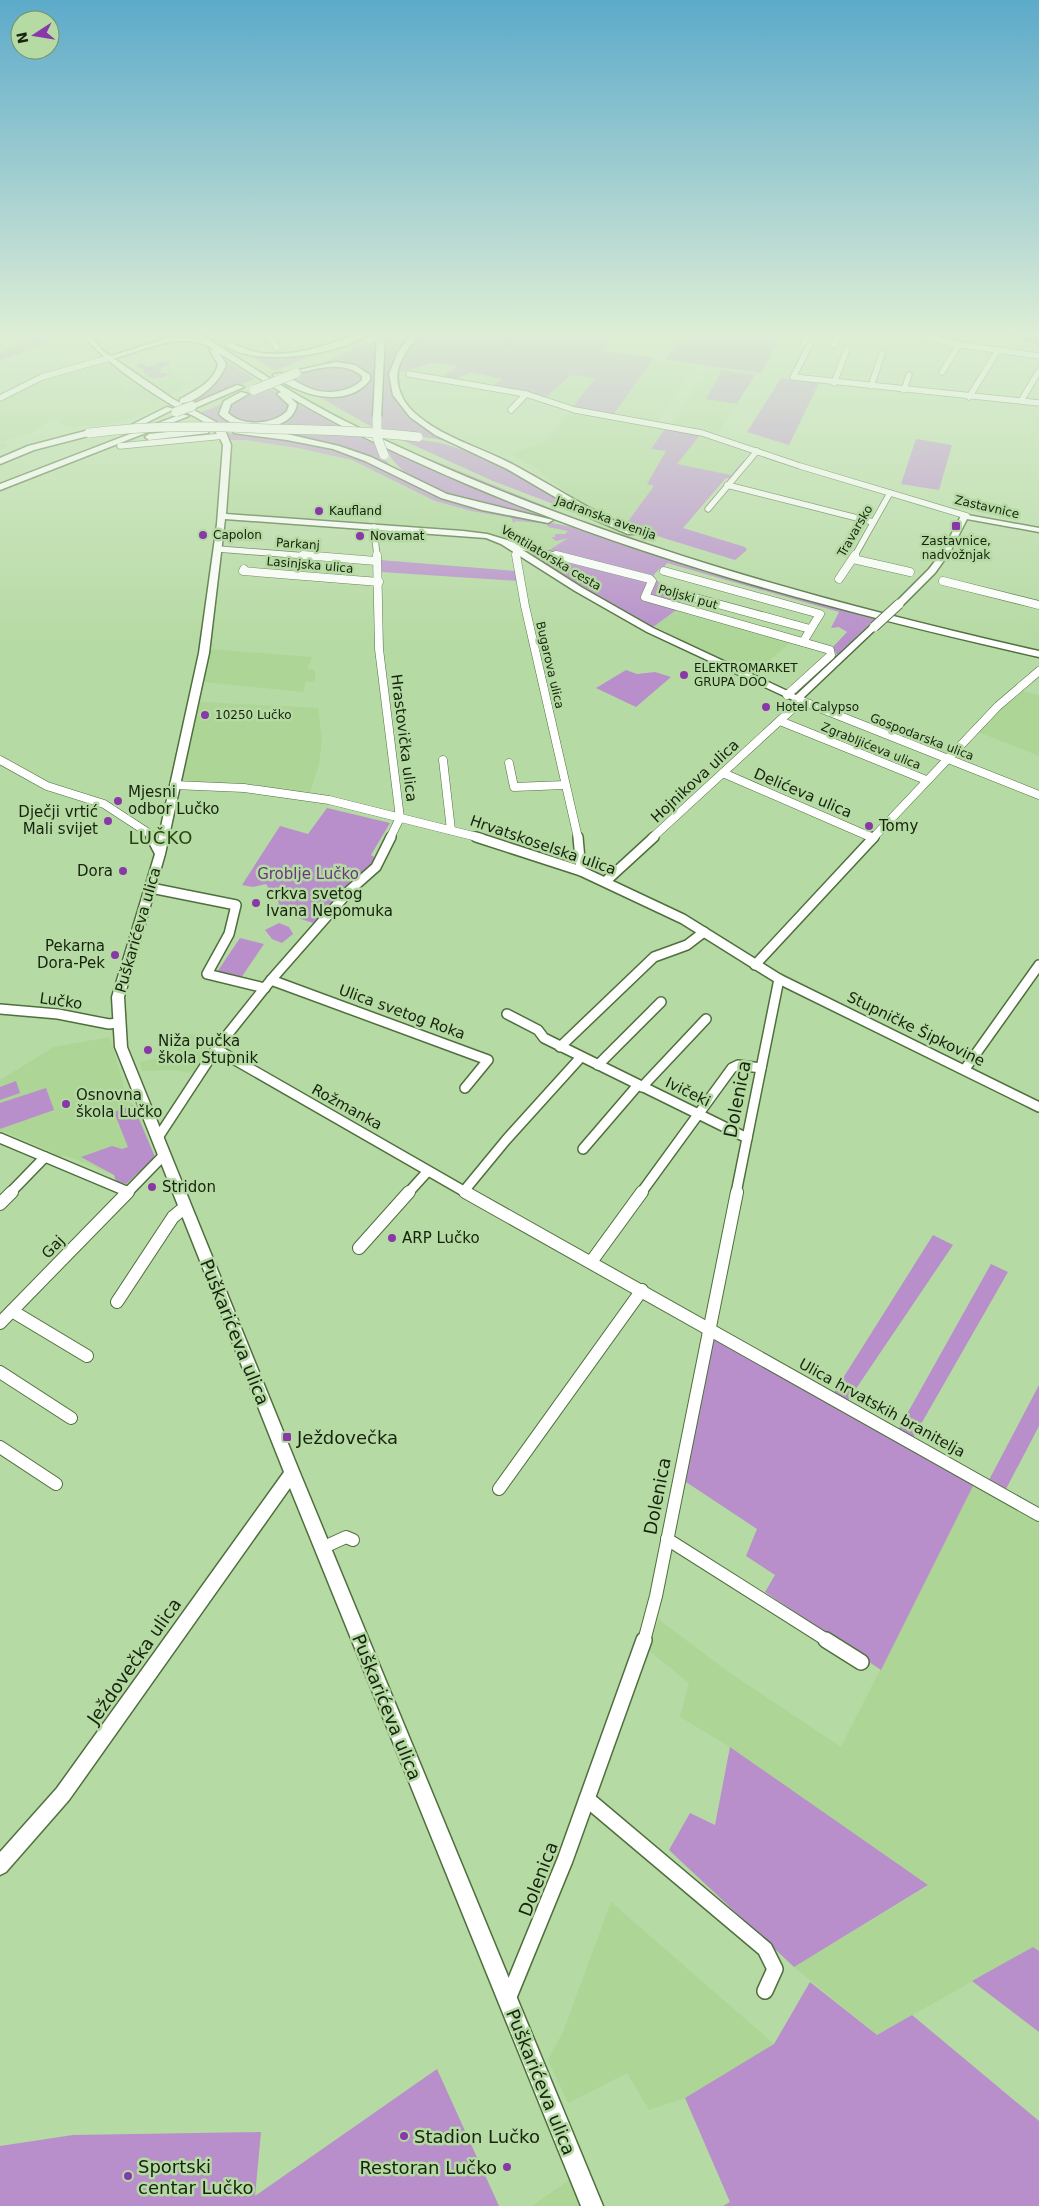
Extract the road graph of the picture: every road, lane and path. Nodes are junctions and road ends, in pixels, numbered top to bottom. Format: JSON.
{"nodes":[{"id":1,"x":78,"y":436,"type":"edge"},
{"id":2,"x":113,"y":436,"type":"edge"},
{"id":3,"x":121,"y":436,"type":"edge"},
{"id":4,"x":128,"y":436,"type":"edge"},
{"id":5,"x":158,"y":436,"type":"edge"},
{"id":6,"x":224,"y":436,"type":"joint"},
{"id":7,"x":280,"y":436,"type":"edge"},
{"id":8,"x":365,"y":436,"type":"edge"},
{"id":9,"x":374,"y":436,"type":"edge"},
{"id":10,"x":377,"y":436,"type":"edge"},
{"id":11,"x":383,"y":436,"type":"edge"},
{"id":12,"x":408,"y":436,"type":"edge"},
{"id":13,"x":445,"y":436,"type":"edge"},
{"id":14,"x":711,"y":436,"type":"edge"},
{"id":15,"x":120,"y":446,"type":"dead end"},
{"id":16,"x":757,"y":452,"type":"junction"},
{"id":17,"x":90,"y":453,"type":"junction"},
{"id":18,"x":416,"y":455,"type":"junction"},
{"id":19,"x":0,"y":461,"type":"edge"},
{"id":20,"x":500,"y":462,"type":"junction"},
{"id":21,"x":0,"y":479,"type":"edge"},
{"id":22,"x":727,"y":484,"type":"junction"},
{"id":23,"x":0,"y":485,"type":"edge"},
{"id":24,"x":431,"y":490,"type":"junction"},
{"id":25,"x":890,"y":493,"type":"junction"},
{"id":26,"x":708,"y":509,"type":"dead end"},
{"id":27,"x":222,"y":516,"type":"junction"},
{"id":28,"x":967,"y":516,"type":"junction"},
{"id":29,"x":873,"y":522,"type":"junction"},
{"id":30,"x":374,"y":527,"type":"junction"},
{"id":31,"x":1039,"y":530,"type":"edge"},
{"id":32,"x":506,"y":543,"type":"junction"},
{"id":33,"x":218,"y":549,"type":"junction"},
{"id":34,"x":516,"y":549,"type":"junction"},
{"id":35,"x":853,"y":559,"type":"junction"},
{"id":36,"x":376,"y":561,"type":"junction"},
{"id":37,"x":719,"y":564,"type":"junction"},
{"id":38,"x":244,"y":568,"type":"dead end"},
{"id":39,"x":664,"y":571,"type":"dead end"},
{"id":40,"x":910,"y":572,"type":"dead end"},
{"id":41,"x":839,"y":580,"type":"dead end"},
{"id":42,"x":943,"y":581,"type":"dead end"},
{"id":43,"x":379,"y":582,"type":"junction"},
{"id":44,"x":766,"y":585,"type":"junction"},
{"id":45,"x":692,"y":598,"type":"dead end"},
{"id":46,"x":1039,"y":605,"type":"edge"},
{"id":47,"x":810,"y":629,"type":"junction"},
{"id":48,"x":803,"y":642,"type":"junction"},
{"id":49,"x":1039,"y":650,"type":"edge"},
{"id":50,"x":1039,"y":672,"type":"edge"},
{"id":51,"x":787,"y":695,"type":"junction"},
{"id":52,"x":799,"y":700,"type":"junction"},
{"id":53,"x":780,"y":721,"type":"junction"},
{"id":54,"x":946,"y":758,"type":"junction"},
{"id":55,"x":0,"y":760,"type":"edge"},
{"id":56,"x":443,"y":760,"type":"dead end"},
{"id":57,"x":509,"y":763,"type":"dead end"},
{"id":58,"x":723,"y":773,"type":"junction"},
{"id":59,"x":926,"y":780,"type":"junction"},
{"id":60,"x":565,"y":784,"type":"junction"},
{"id":61,"x":174,"y":785,"type":"junction"},
{"id":62,"x":1039,"y":795,"type":"edge"},
{"id":63,"x":400,"y":818,"type":"junction"},
{"id":64,"x":165,"y":828,"type":"junction"},
{"id":65,"x":144,"y":830,"type":"junction"},
{"id":66,"x":451,"y":830,"type":"junction"},
{"id":67,"x":872,"y":838,"type":"junction"},
{"id":68,"x":160,"y":854,"type":"junction"},
{"id":69,"x":581,"y":871,"type":"junction"},
{"id":70,"x":606,"y":881,"type":"junction"},
{"id":71,"x":151,"y":888,"type":"junction"},
{"id":72,"x":704,"y":932,"type":"junction"},
{"id":73,"x":755,"y":965,"type":"junction"},
{"id":74,"x":1039,"y":965,"type":"edge"},
{"id":75,"x":779,"y":979,"type":"junction"},
{"id":76,"x":268,"y":984,"type":"junction"},
{"id":77,"x":661,"y":1002,"type":"dead end"},
{"id":78,"x":0,"y":1009,"type":"edge"},
{"id":79,"x":507,"y":1014,"type":"dead end"},
{"id":80,"x":706,"y":1018,"type":"dead end"},
{"id":81,"x":118,"y":1023,"type":"junction"},
{"id":82,"x":560,"y":1047,"type":"junction"},
{"id":83,"x":216,"y":1049,"type":"junction"},
{"id":84,"x":581,"y":1057,"type":"junction"},
{"id":85,"x":598,"y":1065,"type":"junction"},
{"id":86,"x":761,"y":1068,"type":"junction"},
{"id":87,"x":965,"y":1069,"type":"junction"},
{"id":88,"x":640,"y":1086,"type":"junction"},
{"id":89,"x":465,"y":1088,"type":"dead end"},
{"id":90,"x":1039,"y":1106,"type":"edge"},
{"id":91,"x":697,"y":1114,"type":"junction"},
{"id":92,"x":0,"y":1138,"type":"edge"},
{"id":93,"x":746,"y":1138,"type":"junction"},
{"id":94,"x":157,"y":1139,"type":"junction"},
{"id":95,"x":583,"y":1149,"type":"dead end"},
{"id":96,"x":163,"y":1156,"type":"junction"},
{"id":97,"x":45,"y":1157,"type":"junction"},
{"id":98,"x":428,"y":1171,"type":"junction"},
{"id":99,"x":126,"y":1191,"type":"junction"},
{"id":100,"x":464,"y":1191,"type":"junction"},
{"id":101,"x":0,"y":1204,"type":"edge"},
{"id":102,"x":184,"y":1208,"type":"junction"},
{"id":103,"x":359,"y":1248,"type":"dead end"},
{"id":104,"x":591,"y":1262,"type":"junction"},
{"id":105,"x":642,"y":1290,"type":"junction"},
{"id":106,"x":118,"y":1302,"type":"dead end"},
{"id":107,"x":12,"y":1311,"type":"junction"},
{"id":108,"x":0,"y":1323,"type":"edge"},
{"id":109,"x":708,"y":1329,"type":"junction"},
{"id":110,"x":87,"y":1356,"type":"dead end"},
{"id":111,"x":0,"y":1372,"type":"edge"},
{"id":112,"x":71,"y":1418,"type":"dead end"},
{"id":113,"x":0,"y":1447,"type":"edge"},
{"id":114,"x":292,"y":1473,"type":"junction"},
{"id":115,"x":56,"y":1484,"type":"dead end"},
{"id":116,"x":499,"y":1489,"type":"dead end"},
{"id":117,"x":1039,"y":1515,"type":"edge"},
{"id":118,"x":667,"y":1539,"type":"junction"},
{"id":119,"x":352,"y":1540,"type":"dead end"},
{"id":120,"x":322,"y":1548,"type":"junction"},
{"id":121,"x":861,"y":1662,"type":"dead end"},
{"id":122,"x":586,"y":1799,"type":"junction"},
{"id":123,"x":0,"y":1866,"type":"edge"},
{"id":124,"x":765,"y":1991,"type":"dead end"},
{"id":125,"x":508,"y":2001,"type":"junction"},
{"id":126,"x":592,"y":2206,"type":"edge"}],
"edges":[{"from":1,"to":19,"type":"highway","bridge":true},
{"from":2,"to":21,"type":"highway"},
{"from":3,"to":23,"type":"highway"},
{"from":4,"to":17,"type":"highway"},
{"from":5,"to":17,"type":"highway","bridge":true},
{"from":6,"to":15,"type":"street"},
{"from":6,"to":27,"type":"main road","name":"Puškarićeva ulica"},
{"from":7,"to":24,"type":"highway","bridge":true},
{"from":8,"to":18,"type":"highway"},
{"from":9,"to":18,"type":"highway","name":"Jadranska avenija"},
{"from":10,"to":24,"type":"highway","bridge":true},
{"from":11,"to":18,"type":"highway"},
{"from":12,"to":20,"type":"highway","bridge":true},
{"from":13,"to":20,"type":"highway"},
{"from":14,"to":16,"type":"street","name":"Zastavnice"},
{"from":16,"to":22,"type":"street"},
{"from":16,"to":25,"type":"street","name":"Zastavnice"},
{"from":17,"to":23,"type":"highway"},
{"from":18,"to":37,"type":"highway","name":"Jadranska avenija"},
{"from":18,"to":44,"type":"highway","name":"Jadranska avenija"},
{"from":20,"to":37,"type":"highway"},
{"from":22,"to":26,"type":"street"},
{"from":22,"to":29,"type":"street"},
{"from":24,"to":44,"type":"highway"},
{"from":25,"to":28,"type":"street","name":"Zastavnice"},
{"from":25,"to":29,"type":"street","name":"Travarsko"},
{"from":27,"to":30,"type":"main road","name":"Ventilatorska cesta"},
{"from":27,"to":33,"type":"main road","name":"Puškarićeva ulica"},
{"from":28,"to":31,"type":"main road","name":"Zastavnice"},
{"from":28,"to":52,"type":"main road","name":"Hojnikova ulica","bridge":true},
{"from":29,"to":35,"type":"street","name":"Travarsko"},
{"from":30,"to":32,"type":"main road","name":"Ventilatorska cesta"},
{"from":30,"to":36,"type":"street","name":"Hrastovička ulica"},
{"from":32,"to":34,"type":"main road","name":"Ventilatorska cesta"},
{"from":32,"to":48,"type":"street","name":"Poljski put"},
{"from":33,"to":36,"type":"street","name":"Parkanj"},
{"from":33,"to":61,"type":"main road","name":"Puškarićeva ulica"},
{"from":34,"to":51,"type":"main road","name":"Ventilatorska cesta"},
{"from":34,"to":60,"type":"street","name":"Bugarova ulica"},
{"from":35,"to":40,"type":"street"},
{"from":35,"to":41,"type":"street","name":"Travarsko"},
{"from":36,"to":43,"type":"street","name":"Hrastovička ulica"},
{"from":37,"to":49,"type":"highway","name":"Jadranska avenija"},
{"from":38,"to":43,"type":"street","name":"Lasinjska ulica"},
{"from":39,"to":47,"type":"street","name":"Poljski put"},
{"from":42,"to":46,"type":"street"},
{"from":43,"to":63,"type":"street","name":"Hrastovička ulica"},
{"from":44,"to":49,"type":"highway","name":"Jadranska avenija"},
{"from":45,"to":47,"type":"street","name":"Poljski put"},
{"from":47,"to":48,"type":"street","name":"Poljski put"},
{"from":48,"to":51,"type":"street","name":"Poljski put"},
{"from":50,"to":54,"type":"street"},
{"from":51,"to":52,"type":"main road","name":"Ventilatorska cesta"},
{"from":52,"to":53,"type":"street","name":"Hojnikova ulica"},
{"from":52,"to":54,"type":"street","name":"Gospodarska ulica"},
{"from":53,"to":58,"type":"street","name":"Hojnikova ulica"},
{"from":53,"to":59,"type":"street","name":"Zgrabljićeva ulica"},
{"from":54,"to":59,"type":"street"},
{"from":54,"to":62,"type":"street","name":"Gospodarska ulica"},
{"from":55,"to":65,"type":"street"},
{"from":56,"to":66,"type":"street","name":"Hrvatskoselska ulica"},
{"from":57,"to":60,"type":"street"},
{"from":58,"to":67,"type":"street","name":"Delićeva ulica"},
{"from":58,"to":70,"type":"street","name":"Hojnikova ulica"},
{"from":59,"to":67,"type":"street"},
{"from":60,"to":69,"type":"street","name":"Bugarova ulica"},
{"from":61,"to":63,"type":"street","name":"Hrvatskoselska ulica"},
{"from":61,"to":64,"type":"main road","name":"Puškarićeva ulica"},
{"from":63,"to":66,"type":"street","name":"Hrvatskoselska ulica"},
{"from":63,"to":76,"type":"street","name":"Hrastovička ulica"},
{"from":64,"to":65,"type":"street"},
{"from":64,"to":68,"type":"main road","name":"Puškarićeva ulica"},
{"from":65,"to":68,"type":"street"},
{"from":66,"to":69,"type":"street","name":"Hrvatskoselska ulica"},
{"from":67,"to":73,"type":"street"},
{"from":68,"to":71,"type":"main road","name":"Puškarićeva ulica"},
{"from":69,"to":70,"type":"street","name":"Hrvatskoselska ulica"},
{"from":70,"to":72,"type":"street","name":"Hrvatskoselska ulica"},
{"from":71,"to":76,"type":"street"},
{"from":71,"to":81,"type":"main road","name":"Puškarićeva ulica"},
{"from":72,"to":73,"type":"street","name":"Hrvatskoselska ulica"},
{"from":72,"to":82,"type":"street"},
{"from":73,"to":75,"type":"street","name":"Hrvatskoselska ulica"},
{"from":74,"to":87,"type":"street"},
{"from":75,"to":86,"type":"street","name":"Dolenica"},
{"from":75,"to":87,"type":"street","name":"Stupničke Šipkovine"},
{"from":76,"to":83,"type":"street","name":"Hrastovička ulica"},
{"from":76,"to":89,"type":"street","name":"Ulica svetog Roka"},
{"from":77,"to":85,"type":"street"},
{"from":78,"to":81,"type":"street","name":"Lučko"},
{"from":79,"to":82,"type":"street","name":"Ivičeki"},
{"from":80,"to":88,"type":"street","name":"Ivičeki"},
{"from":81,"to":94,"type":"main road","name":"Puškarićeva ulica"},
{"from":82,"to":84,"type":"street","name":"Ivičeki"},
{"from":83,"to":94,"type":"street","name":"Hrastovička ulica"},
{"from":83,"to":98,"type":"street","name":"Rožmanka"},
{"from":84,"to":85,"type":"street","name":"Ivičeki"},
{"from":84,"to":100,"type":"street"},
{"from":85,"to":88,"type":"street","name":"Ivičeki"},
{"from":86,"to":91,"type":"street"},
{"from":86,"to":93,"type":"street","name":"Dolenica"},
{"from":87,"to":90,"type":"street","name":"Stupničke Šipkovine"},
{"from":88,"to":91,"type":"street","name":"Ivičeki"},
{"from":88,"to":95,"type":"street","name":"Ivičeki"},
{"from":91,"to":93,"type":"street","name":"Ivičeki"},
{"from":91,"to":104,"type":"street"},
{"from":92,"to":97,"type":"street"},
{"from":93,"to":109,"type":"street","name":"Dolenica"},
{"from":94,"to":96,"type":"main road","name":"Puškarićeva ulica"},
{"from":96,"to":99,"type":"street","name":"Gaj"},
{"from":96,"to":102,"type":"main road","name":"Puškarićeva ulica"},
{"from":97,"to":99,"type":"street"},
{"from":97,"to":101,"type":"street"},
{"from":98,"to":100,"type":"street","name":"Rožmanka"},
{"from":98,"to":103,"type":"street"},
{"from":99,"to":107,"type":"street","name":"Gaj"},
{"from":100,"to":104,"type":"street","name":"Rožmanka"},
{"from":102,"to":106,"type":"street"},
{"from":102,"to":114,"type":"main road","name":"Puškarićeva ulica"},
{"from":104,"to":105,"type":"street","name":"Rožmanka"},
{"from":105,"to":109,"type":"street","name":"Rožmanka"},
{"from":105,"to":116,"type":"street"},
{"from":107,"to":108,"type":"street","name":"Gaj"},
{"from":107,"to":110,"type":"street"},
{"from":109,"to":117,"type":"street","name":"Ulica hrvatskih branitelja"},
{"from":109,"to":118,"type":"street","name":"Dolenica"},
{"from":111,"to":112,"type":"street"},
{"from":113,"to":115,"type":"street"},
{"from":114,"to":120,"type":"main road","name":"Puškarićeva ulica"},
{"from":114,"to":123,"type":"main road","name":"Ježdovečka ulica"},
{"from":118,"to":121,"type":"street"},
{"from":118,"to":122,"type":"street","name":"Dolenica"},
{"from":119,"to":120,"type":"street"},
{"from":120,"to":125,"type":"main road","name":"Puškarićeva ulica"},
{"from":122,"to":124,"type":"street"},
{"from":122,"to":125,"type":"street","name":"Dolenica"},
{"from":125,"to":126,"type":"main road","name":"Puškarićeva ulica"}]}
